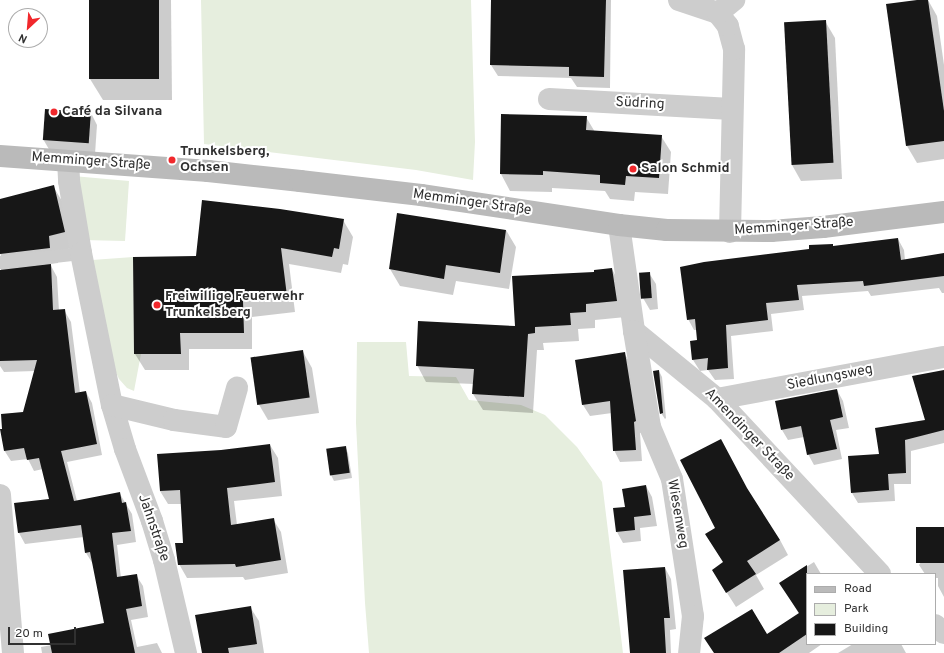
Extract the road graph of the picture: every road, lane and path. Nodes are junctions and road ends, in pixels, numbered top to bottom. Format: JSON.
{"nodes":[{"id":1,"x":679,"y":0,"type":"edge"},
{"id":2,"x":726,"y":6,"type":"edge"},
{"id":3,"x":549,"y":99,"type":"dead end"},
{"id":4,"x":732,"y":109,"type":"junction"},
{"id":5,"x":0,"y":156,"type":"edge"},
{"id":6,"x":68,"y":160,"type":"junction"},
{"id":7,"x":944,"y":212,"type":"edge"},
{"id":8,"x":619,"y":225,"type":"junction"},
{"id":9,"x":730,"y":232,"type":"junction"},
{"id":10,"x":81,"y":253,"type":"junction"},
{"id":11,"x":0,"y":262,"type":"edge"},
{"id":12,"x":634,"y":331,"type":"junction"},
{"id":13,"x":942,"y":357,"type":"dead end"},
{"id":14,"x":237,"y":388,"type":"dead end"},
{"id":15,"x":717,"y":399,"type":"junction"},
{"id":16,"x":112,"y":405,"type":"junction"},
{"id":17,"x":0,"y":495,"type":"edge"},
{"id":18,"x":2,"y":528,"type":"edge"},
{"id":19,"x":879,"y":573,"type":"edge"},
{"id":20,"x":936,"y":626,"type":"edge"},
{"id":21,"x":944,"y":633,"type":"edge"},
{"id":22,"x":13,"y":653,"type":"edge"},
{"id":23,"x":186,"y":653,"type":"edge"},
{"id":24,"x":689,"y":653,"type":"edge"}],
"edges":[{"from":1,"to":2,"type":"street"},
{"from":2,"to":4,"type":"street"},
{"from":3,"to":4,"type":"street","name":"Südring"},
{"from":4,"to":9,"type":"street"},
{"from":5,"to":6,"type":"street","name":"Memminger Straße"},
{"from":6,"to":8,"type":"street","name":"Memminger Straße"},
{"from":6,"to":10,"type":"street","name":"Jahnstraße"},
{"from":7,"to":9,"type":"street","name":"Memminger Straße"},
{"from":8,"to":9,"type":"street","name":"Memminger Straße"},
{"from":8,"to":12,"type":"street"},
{"from":10,"to":11,"type":"lane"},
{"from":10,"to":16,"type":"street","name":"Jahnstraße"},
{"from":12,"to":15,"type":"street","name":"Amendinger Straße"},
{"from":12,"to":24,"type":"street","name":"Wiesenweg"},
{"from":13,"to":15,"type":"street","name":"Siedlungsweg"},
{"from":14,"to":16,"type":"street"},
{"from":15,"to":19,"type":"street","name":"Amendinger Straße"},
{"from":16,"to":23,"type":"street","name":"Jahnstraße"},
{"from":17,"to":18,"type":"street"},
{"from":18,"to":22,"type":"street"},
{"from":20,"to":21,"type":"street"}]}
